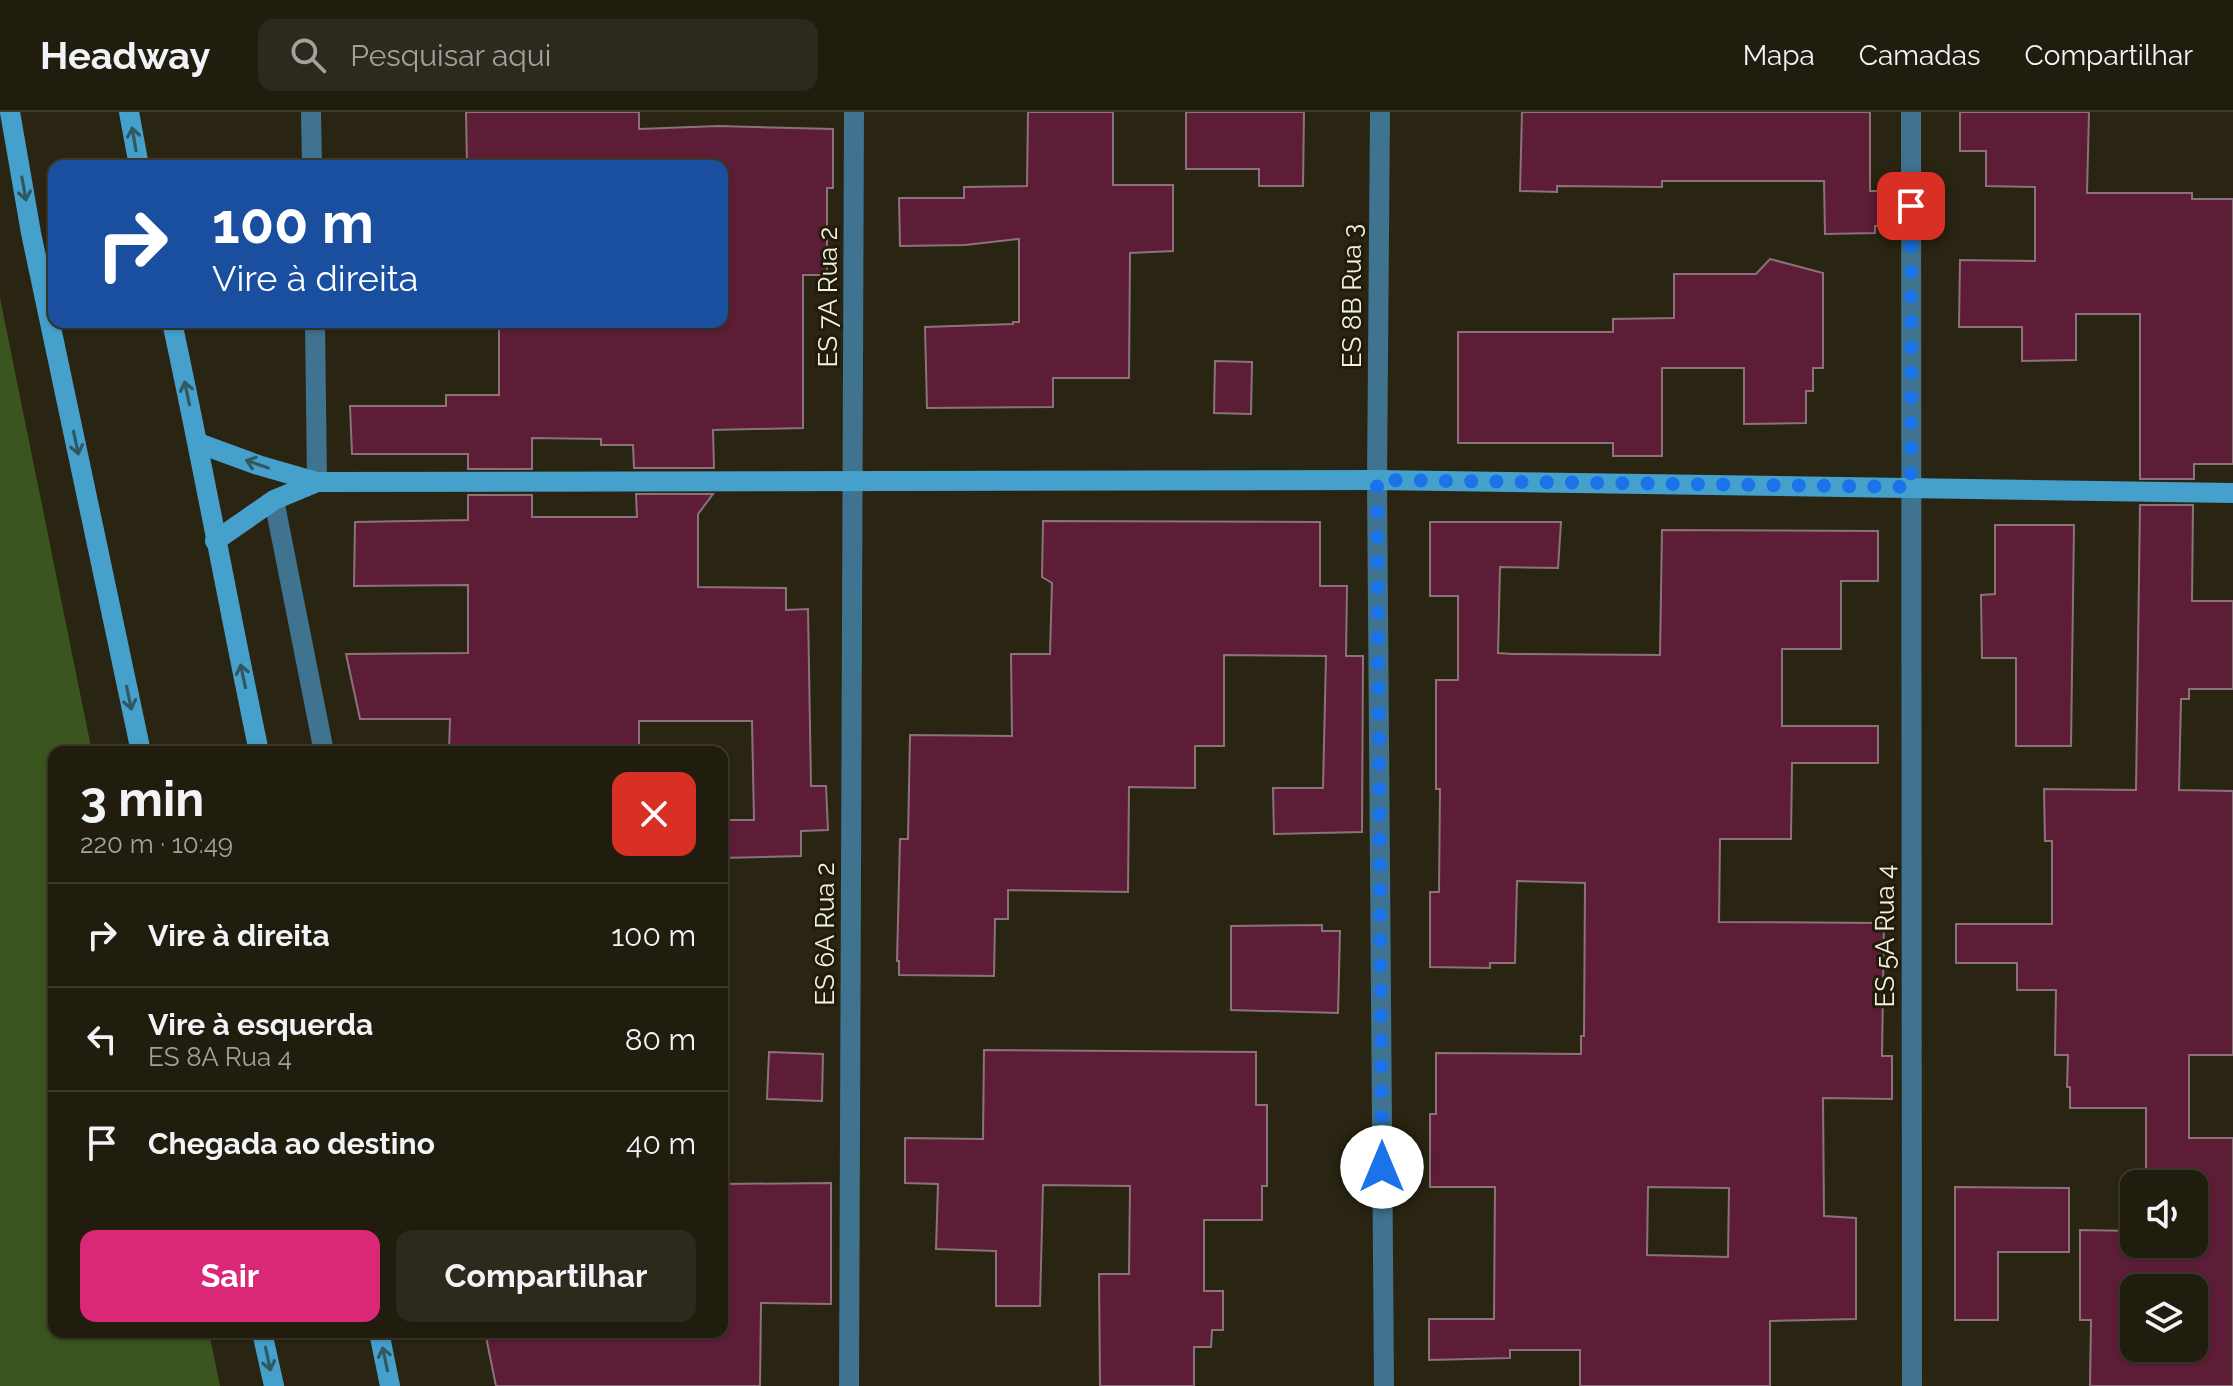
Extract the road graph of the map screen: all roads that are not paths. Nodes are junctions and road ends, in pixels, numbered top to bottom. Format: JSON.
{"nodes":[{"id":1,"x":10,"y":112,"type":"edge"},
{"id":2,"x":129,"y":112,"type":"edge"},
{"id":3,"x":311,"y":112,"type":"edge"},
{"id":4,"x":854,"y":112,"type":"edge"},
{"id":5,"x":1380,"y":112,"type":"edge"},
{"id":6,"x":1911,"y":112,"type":"edge"},
{"id":7,"x":138,"y":160,"type":"edge"},
{"id":8,"x":312,"y":160,"type":"edge"},
{"id":9,"x":48,"y":313,"type":"edge"},
{"id":10,"x":51,"y":328,"type":"edge"},
{"id":11,"x":173,"y":328,"type":"edge"},
{"id":12,"x":315,"y":328,"type":"edge"},
{"id":13,"x":198,"y":443,"type":"junction"},
{"id":14,"x":1377,"y":480,"type":"junction"},
{"id":15,"x":317,"y":482,"type":"junction"},
{"id":16,"x":853,"y":483,"type":"junction"},
{"id":17,"x":1911,"y":487,"type":"junction"},
{"id":18,"x":2233,"y":493,"type":"edge"},
{"id":19,"x":274,"y":500,"type":"junction"},
{"id":20,"x":215,"y":541,"type":"junction"},
{"id":21,"x":140,"y":746,"type":"edge"},
{"id":22,"x":258,"y":746,"type":"edge"},
{"id":23,"x":323,"y":746,"type":"edge"},
{"id":24,"x":263,"y":1338,"type":"edge"},
{"id":25,"x":380,"y":1338,"type":"edge"},
{"id":26,"x":274,"y":1386,"type":"edge"},
{"id":27,"x":390,"y":1386,"type":"edge"},
{"id":28,"x":849,"y":1386,"type":"edge"},
{"id":29,"x":1384,"y":1386,"type":"edge"},
{"id":30,"x":1912,"y":1386,"type":"edge"}],
"edges":[{"from":1,"to":9,"type":"street","one_way":true},
{"from":7,"to":2,"type":"street","one_way":true},
{"from":3,"to":8,"type":"street"},
{"from":4,"to":16,"type":"street","name":"ES 7A Rua 2"},
{"from":5,"to":14,"type":"street","name":"ES 8B Rua 3"},
{"from":6,"to":17,"type":"street","name":"ES 5A Rua 4"},
{"from":10,"to":21,"type":"street","one_way":true},
{"from":13,"to":11,"type":"street","one_way":true},
{"from":12,"to":15,"type":"street"},
{"from":15,"to":13,"type":"street","one_way":true},
{"from":13,"to":20,"type":"street"},
{"from":14,"to":16,"type":"street"},
{"from":14,"to":17,"type":"street"},
{"from":14,"to":29,"type":"street","name":"ES 8B Rua 3"},
{"from":15,"to":16,"type":"street"},
{"from":15,"to":19,"type":"street"},
{"from":16,"to":28,"type":"street","name":"ES 6A Rua 2"},
{"from":17,"to":18,"type":"street"},
{"from":17,"to":30,"type":"street","name":"ES 5A Rua 4"},
{"from":19,"to":20,"type":"street"},
{"from":19,"to":23,"type":"street"},
{"from":22,"to":20,"type":"street","one_way":true},
{"from":24,"to":26,"type":"street","one_way":true},
{"from":27,"to":25,"type":"street","one_way":true}]}
